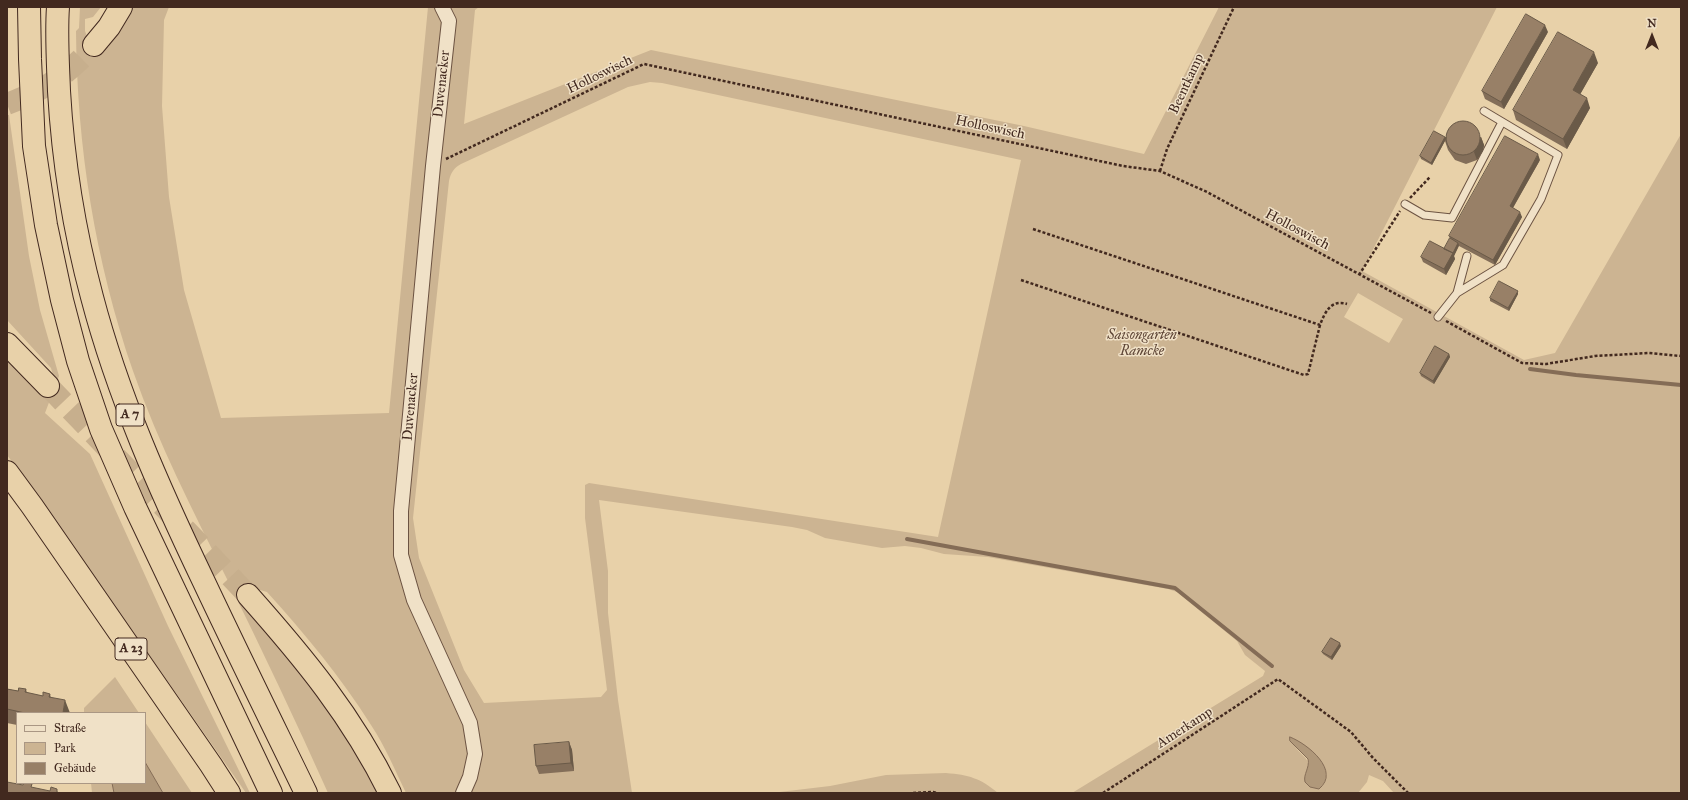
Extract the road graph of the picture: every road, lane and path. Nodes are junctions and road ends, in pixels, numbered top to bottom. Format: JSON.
{"nodes":[{"id":1,"x":29,"y":7,"type":"edge"},
{"id":2,"x":58,"y":7,"type":"edge"},
{"id":3,"x":121,"y":7,"type":"edge"},
{"id":4,"x":442,"y":7,"type":"edge"},
{"id":5,"x":1234,"y":7,"type":"edge"},
{"id":6,"x":94,"y":45,"type":"tunnel mouth"},
{"id":7,"x":1484,"y":111,"type":"dead end"},
{"id":8,"x":1502,"y":122,"type":"junction"},
{"id":9,"x":433,"y":166,"type":"junction"},
{"id":10,"x":1160,"y":171,"type":"junction"},
{"id":11,"x":1430,"y":176,"type":"dead end"},
{"id":12,"x":1405,"y":204,"type":"junction"},
{"id":13,"x":1033,"y":229,"type":"dead end"},
{"id":14,"x":1467,"y":256,"type":"dead end"},
{"id":15,"x":1359,"y":274,"type":"junction"},
{"id":16,"x":1021,"y":280,"type":"dead end"},
{"id":17,"x":1457,"y":293,"type":"junction"},
{"id":18,"x":1347,"y":304,"type":"dead end"},
{"id":19,"x":1438,"y":317,"type":"junction"},
{"id":20,"x":1320,"y":325,"type":"junction"},
{"id":21,"x":7,"y":344,"type":"edge"},
{"id":22,"x":1681,"y":356,"type":"edge"},
{"id":23,"x":48,"y":386,"type":"tunnel mouth"},
{"id":24,"x":7,"y":472,"type":"edge"},
{"id":25,"x":248,"y":595,"type":"tunnel mouth"},
{"id":26,"x":229,"y":793,"type":"edge"},
{"id":27,"x":271,"y":793,"type":"edge"},
{"id":28,"x":306,"y":793,"type":"edge"},
{"id":29,"x":390,"y":793,"type":"edge"},
{"id":30,"x":463,"y":793,"type":"edge"},
{"id":31,"x":913,"y":793,"type":"edge"},
{"id":32,"x":937,"y":793,"type":"edge"},
{"id":33,"x":1103,"y":793,"type":"edge"},
{"id":34,"x":1408,"y":793,"type":"edge"}],
"edges":[{"from":1,"to":27,"type":"highway","number":"A 7"},
{"from":2,"to":28,"type":"highway","number":"A 7"},
{"from":3,"to":6,"type":"highway"},
{"from":4,"to":9,"type":"street","name":"Duvenacker"},
{"from":5,"to":10,"type":"path","name":"Beentkamp"},
{"from":7,"to":8,"type":"lane"},
{"from":8,"to":12,"type":"lane"},
{"from":8,"to":17,"type":"lane"},
{"from":9,"to":10,"type":"path","name":"Holloswisch"},
{"from":9,"to":30,"type":"street","name":"Duvenacker"},
{"from":10,"to":15,"type":"path","name":"Holloswisch"},
{"from":11,"to":12,"type":"path"},
{"from":12,"to":15,"type":"path"},
{"from":13,"to":20,"type":"path"},
{"from":14,"to":17,"type":"lane"},
{"from":15,"to":19,"type":"path","name":"Holloswisch"},
{"from":16,"to":20,"type":"path"},
{"from":17,"to":19,"type":"lane"},
{"from":18,"to":20,"type":"path"},
{"from":19,"to":22,"type":"path","name":"Holloswisch"},
{"from":21,"to":23,"type":"highway"},
{"from":24,"to":26,"type":"highway","number":"A 23"},
{"from":25,"to":29,"type":"highway"},
{"from":31,"to":32,"type":"path"},
{"from":33,"to":34,"type":"path","name":"Amerkamp"}]}
